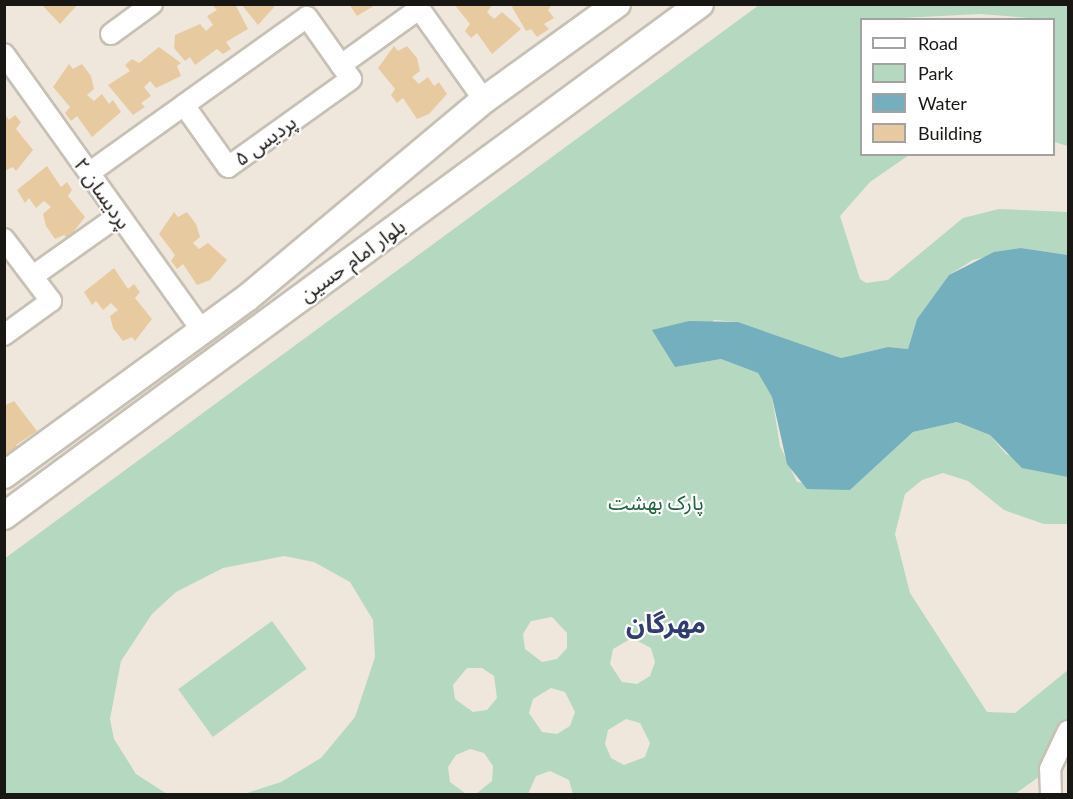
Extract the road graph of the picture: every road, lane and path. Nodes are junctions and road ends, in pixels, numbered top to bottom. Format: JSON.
{"nodes":[{"id":1,"x":152,"y":4,"type":"edge"},
{"id":2,"x":617,"y":4,"type":"edge"},
{"id":3,"x":700,"y":4,"type":"edge"},
{"id":4,"x":417,"y":7,"type":"edge"},
{"id":5,"x":111,"y":34,"type":"dead end"},
{"id":6,"x":4,"y":54,"type":"edge"},
{"id":7,"x":341,"y":65,"type":"junction"},
{"id":8,"x":484,"y":100,"type":"junction"},
{"id":9,"x":184,"y":105,"type":"junction"},
{"id":10,"x":89,"y":173,"type":"junction"},
{"id":11,"x":119,"y":215,"type":"junction"},
{"id":12,"x":4,"y":239,"type":"edge"},
{"id":13,"x":33,"y":276,"type":"junction"},
{"id":14,"x":247,"y":298,"type":"junction"},
{"id":15,"x":270,"y":321,"type":"junction"},
{"id":16,"x":202,"y":332,"type":"junction"},
{"id":17,"x":4,"y":334,"type":"edge"},
{"id":18,"x":4,"y":475,"type":"edge"},
{"id":19,"x":4,"y":516,"type":"edge"},
{"id":20,"x":1068,"y":731,"type":"edge"},
{"id":21,"x":1051,"y":795,"type":"edge"}],
"edges":[{"from":1,"to":5,"type":"street"},
{"from":2,"to":8,"type":"main road","name":"بلوار امام حسین"},
{"from":3,"to":15,"type":"main road","name":"بلوار امام حسین"},
{"from":4,"to":7,"type":"street"},
{"from":4,"to":8,"type":"street"},
{"from":6,"to":10,"type":"street","name":"پردیسان ۲"},
{"from":7,"to":9,"type":"street"},
{"from":7,"to":9,"type":"street","name":"پردیس ۵"},
{"from":8,"to":14,"type":"main road","name":"بلوار امام حسین"},
{"from":9,"to":10,"type":"street"},
{"from":10,"to":11,"type":"street","name":"پردیسان ۲"},
{"from":11,"to":13,"type":"street"},
{"from":11,"to":16,"type":"street","name":"پردیسان ۲"},
{"from":12,"to":13,"type":"street"},
{"from":13,"to":17,"type":"street"},
{"from":14,"to":15,"type":"main road"},
{"from":14,"to":16,"type":"main road","name":"بلوار امام حسین"},
{"from":15,"to":19,"type":"main road","name":"بلوار امام حسین"},
{"from":16,"to":18,"type":"main road","name":"بلوار امام حسین"},
{"from":20,"to":21,"type":"street"}]}
